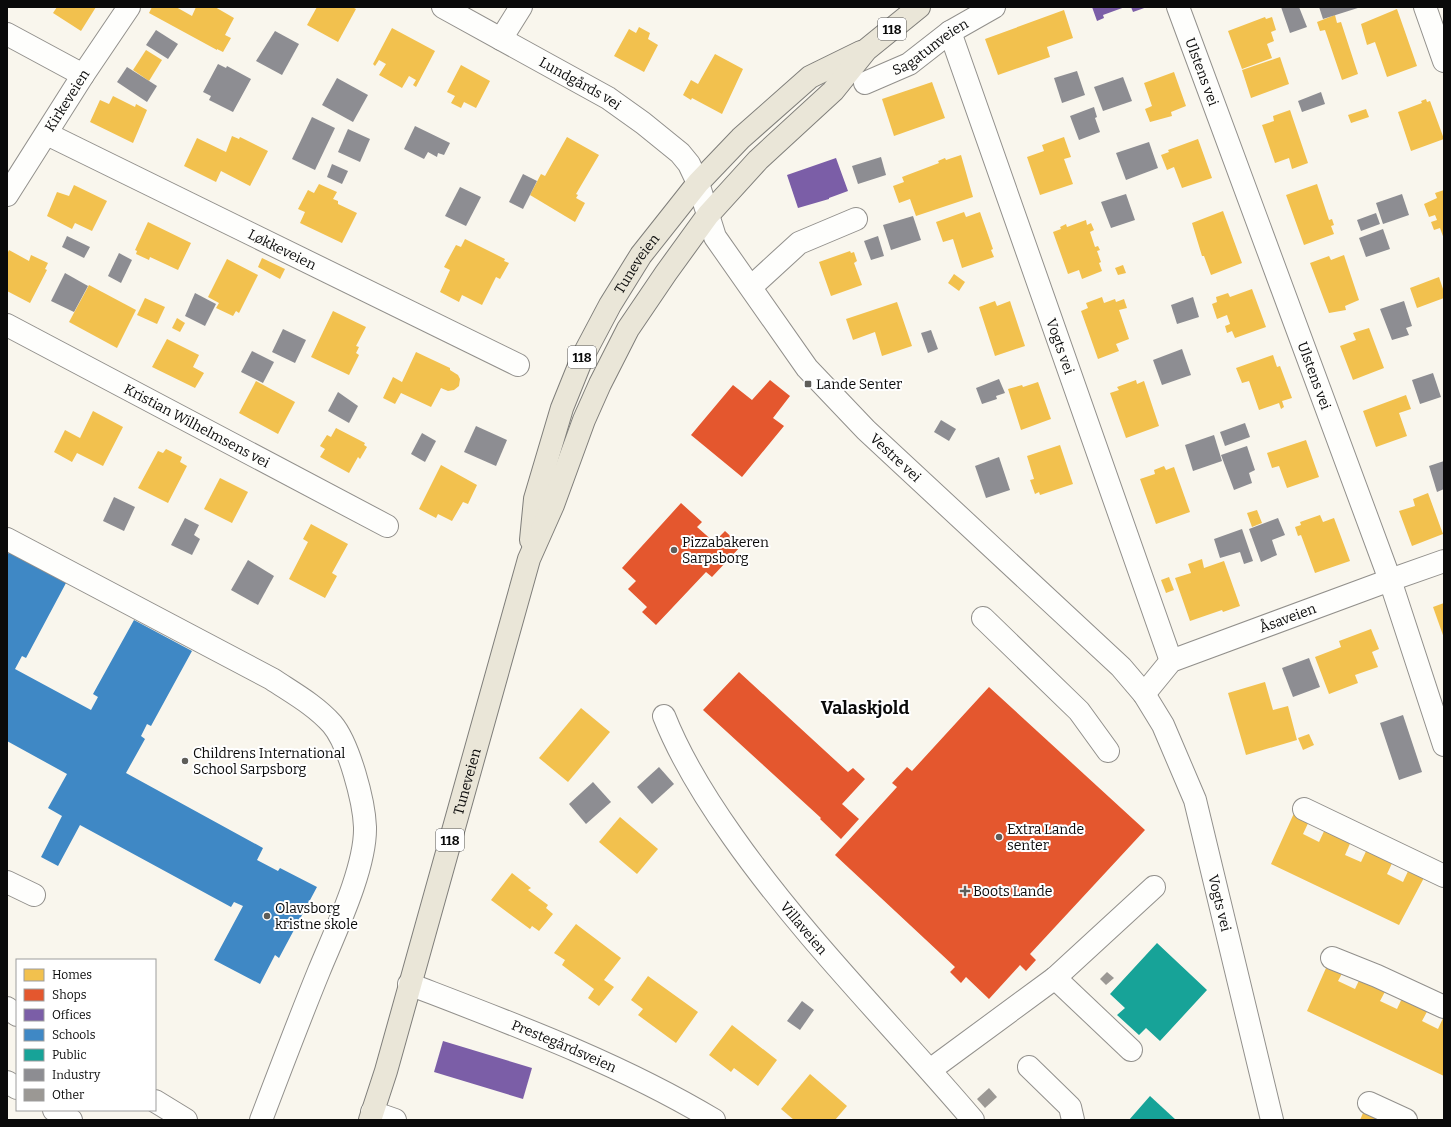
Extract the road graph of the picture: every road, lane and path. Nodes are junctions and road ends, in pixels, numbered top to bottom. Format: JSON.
{"nodes":[{"id":1,"x":129,"y":7,"type":"edge"},
{"id":2,"x":443,"y":7,"type":"edge"},
{"id":3,"x":520,"y":7,"type":"edge"},
{"id":4,"x":919,"y":7,"type":"edge"},
{"id":5,"x":994,"y":7,"type":"edge"},
{"id":6,"x":1178,"y":7,"type":"edge"},
{"id":7,"x":1425,"y":7,"type":"edge"},
{"id":8,"x":950,"y":32,"type":"junction"},
{"id":9,"x":7,"y":34,"type":"edge"},
{"id":10,"x":502,"y":39,"type":"junction"},
{"id":11,"x":866,"y":50,"type":"junction"},
{"id":12,"x":1444,"y":62,"type":"edge"},
{"id":13,"x":83,"y":75,"type":"junction"},
{"id":14,"x":865,"y":83,"type":"dead end"},
{"id":15,"x":47,"y":134,"type":"junction"},
{"id":16,"x":698,"y":183,"type":"junction"},
{"id":17,"x":7,"y":195,"type":"edge"},
{"id":18,"x":708,"y":215,"type":"junction"},
{"id":19,"x":856,"y":219,"type":"dead end"},
{"id":20,"x":751,"y":287,"type":"junction"},
{"id":21,"x":7,"y":325,"type":"edge"},
{"id":22,"x":518,"y":365,"type":"dead end"},
{"id":23,"x":387,"y":526,"type":"dead end"},
{"id":24,"x":7,"y":539,"type":"edge"},
{"id":25,"x":529,"y":559,"type":"junction"},
{"id":26,"x":1444,"y":562,"type":"edge"},
{"id":27,"x":1390,"y":580,"type":"junction"},
{"id":28,"x":983,"y":618,"type":"dead end"},
{"id":29,"x":1171,"y":661,"type":"junction"},
{"id":30,"x":1144,"y":694,"type":"junction"},
{"id":31,"x":664,"y":716,"type":"dead end"},
{"id":32,"x":1444,"y":745,"type":"edge"},
{"id":33,"x":1108,"y":751,"type":"dead end"},
{"id":34,"x":1304,"y":809,"type":"dead end"},
{"id":35,"x":1444,"y":876,"type":"edge"},
{"id":36,"x":7,"y":882,"type":"edge"},
{"id":37,"x":1154,"y":887,"type":"dead end"},
{"id":38,"x":34,"y":895,"type":"dead end"},
{"id":39,"x":1332,"y":958,"type":"dead end"},
{"id":40,"x":1055,"y":978,"type":"junction"},
{"id":41,"x":409,"y":984,"type":"junction"},
{"id":42,"x":1444,"y":1007,"type":"edge"},
{"id":43,"x":7,"y":1008,"type":"edge"},
{"id":44,"x":16,"y":1014,"type":"edge"},
{"id":45,"x":1131,"y":1050,"type":"dead end"},
{"id":46,"x":1029,"y":1067,"type":"dead end"},
{"id":47,"x":930,"y":1070,"type":"junction"},
{"id":48,"x":7,"y":1082,"type":"edge"},
{"id":49,"x":16,"y":1087,"type":"edge"},
{"id":50,"x":156,"y":1102,"type":"edge"},
{"id":51,"x":1369,"y":1103,"type":"dead end"},
{"id":52,"x":56,"y":1111,"type":"edge"},
{"id":53,"x":371,"y":1116,"type":"edge"},
{"id":54,"x":71,"y":1120,"type":"edge"},
{"id":55,"x":186,"y":1120,"type":"edge"},
{"id":56,"x":261,"y":1120,"type":"edge"},
{"id":57,"x":395,"y":1120,"type":"edge"},
{"id":58,"x":714,"y":1120,"type":"edge"},
{"id":59,"x":973,"y":1120,"type":"edge"},
{"id":60,"x":1073,"y":1120,"type":"edge"},
{"id":61,"x":1272,"y":1120,"type":"edge"},
{"id":62,"x":1406,"y":1120,"type":"edge"}],
"edges":[{"from":1,"to":13,"type":"street","name":"Kirkeveien"},
{"from":2,"to":10,"type":"street","name":"Lundgårds vei"},
{"from":3,"to":10,"type":"street"},
{"from":4,"to":11,"type":"main road","name":"Tuneveien","number":"118"},
{"from":5,"to":8,"type":"street","name":"Sagatunveien"},
{"from":6,"to":27,"type":"street","name":"Ulstens vei"},
{"from":7,"to":12,"type":"street"},
{"from":8,"to":14,"type":"street","name":"Sagatunveien"},
{"from":8,"to":29,"type":"street","name":"Vogts vei"},
{"from":9,"to":13,"type":"street"},
{"from":10,"to":16,"type":"street","name":"Lundgårds vei"},
{"from":11,"to":16,"type":"main road","name":"Tuneveien","number":"118"},
{"from":11,"to":18,"type":"main road","name":"Tuneveien","number":"118"},
{"from":13,"to":15,"type":"street","name":"Kirkeveien"},
{"from":15,"to":17,"type":"street","name":"Kirkeveien"},
{"from":15,"to":22,"type":"street","name":"Løkkeveien"},
{"from":16,"to":18,"type":"street","name":"Vestre vei"},
{"from":16,"to":25,"type":"main road","name":"Tuneveien","number":"118"},
{"from":18,"to":20,"type":"street","name":"Vestre vei"},
{"from":18,"to":25,"type":"main road","name":"Tuneveien","number":"118"},
{"from":19,"to":20,"type":"street"},
{"from":20,"to":30,"type":"street","name":"Vestre vei"},
{"from":21,"to":23,"type":"street","name":"Kristian Wilhelmsens vei"},
{"from":24,"to":56,"type":"street"},
{"from":25,"to":41,"type":"main road","name":"Tuneveien","number":"118"},
{"from":26,"to":27,"type":"street","name":"Åsaveien"},
{"from":27,"to":29,"type":"street","name":"Åsaveien"},
{"from":27,"to":32,"type":"street","name":"Ulstens vei"},
{"from":28,"to":33,"type":"street"},
{"from":29,"to":30,"type":"street"},
{"from":30,"to":61,"type":"street","name":"Vogts vei"},
{"from":31,"to":47,"type":"street","name":"Villaveien"},
{"from":34,"to":35,"type":"street"},
{"from":36,"to":38,"type":"street"},
{"from":37,"to":40,"type":"street"},
{"from":39,"to":42,"type":"street"},
{"from":40,"to":45,"type":"street"},
{"from":40,"to":47,"type":"street"},
{"from":41,"to":53,"type":"main road","name":"Tuneveien","number":"118"},
{"from":41,"to":58,"type":"street","name":"Prestegårdsveien"},
{"from":43,"to":44,"type":"street"},
{"from":46,"to":60,"type":"street"},
{"from":47,"to":59,"type":"street","name":"Villaveien"},
{"from":48,"to":49,"type":"street"},
{"from":50,"to":55,"type":"street"},
{"from":51,"to":62,"type":"street"},
{"from":52,"to":54,"type":"street"},
{"from":53,"to":57,"type":"street"}]}
